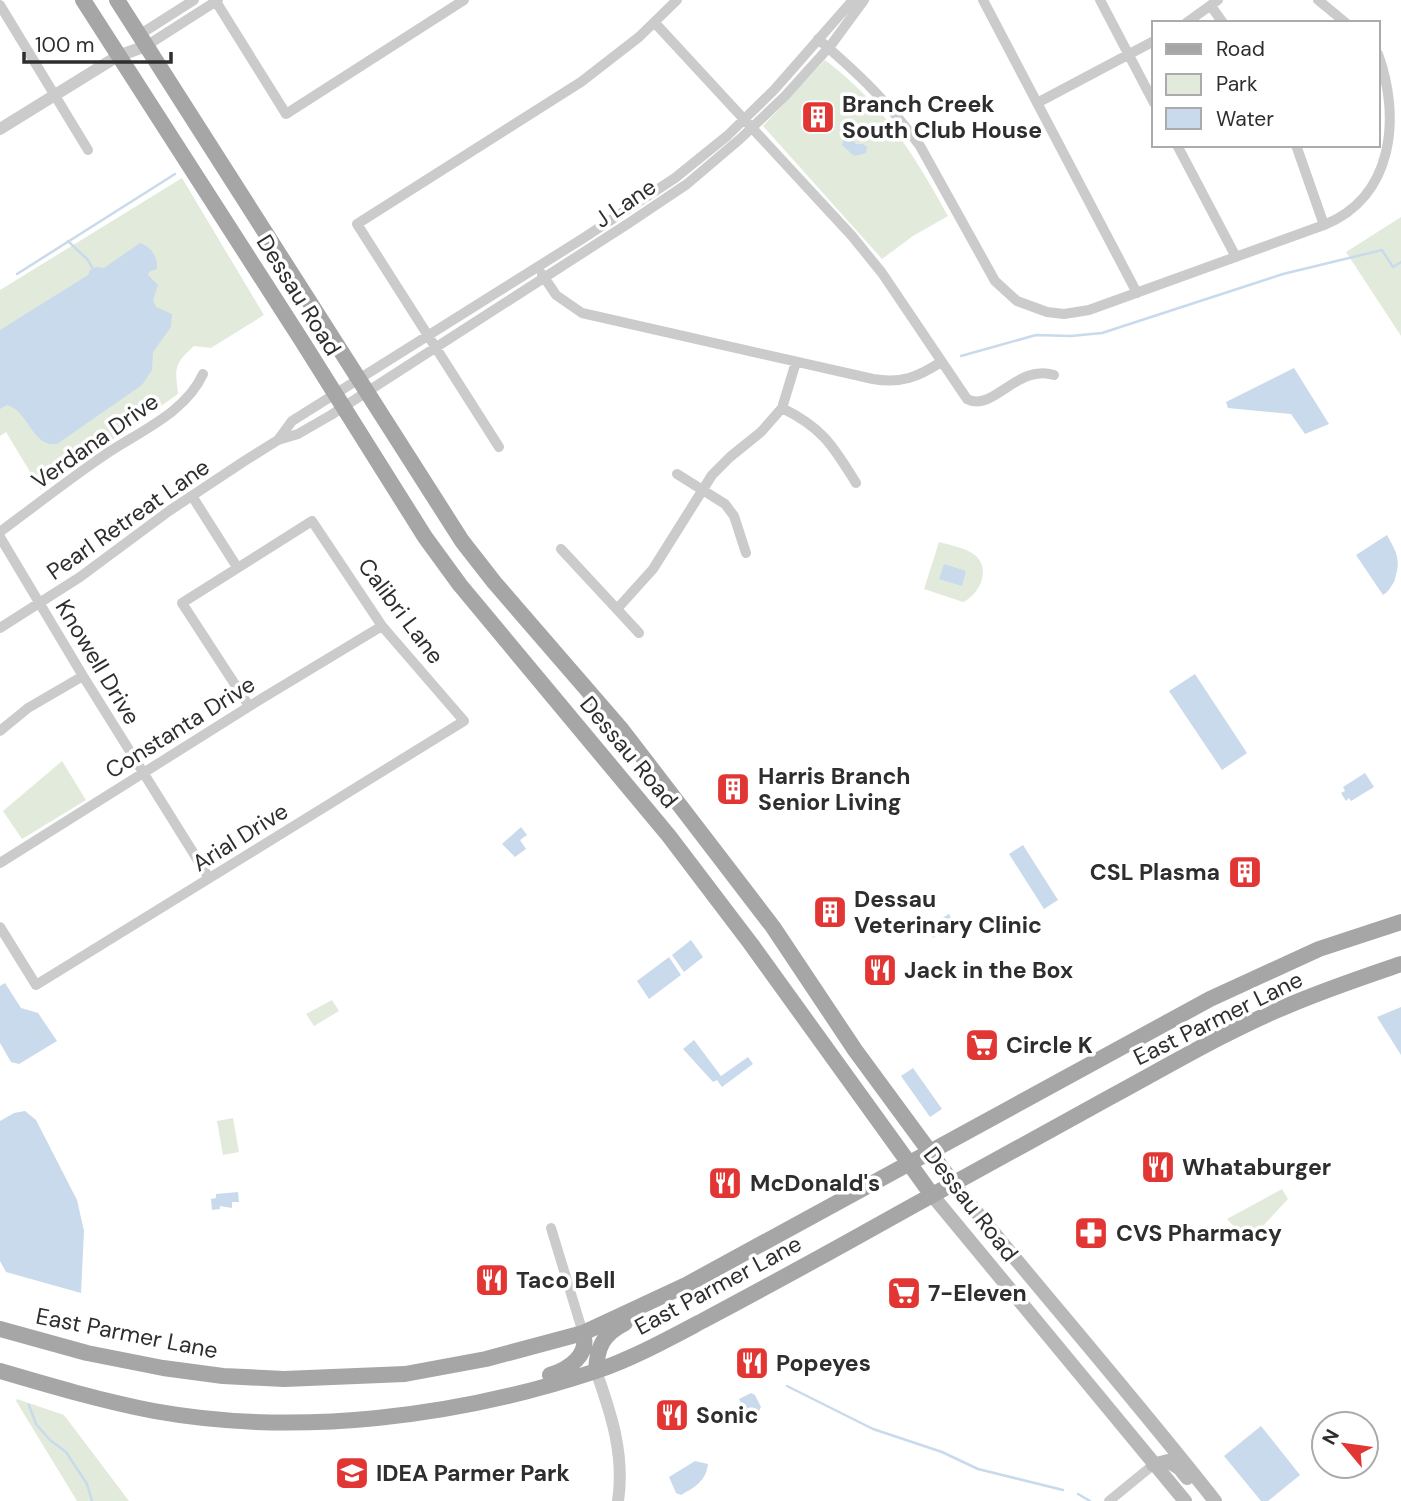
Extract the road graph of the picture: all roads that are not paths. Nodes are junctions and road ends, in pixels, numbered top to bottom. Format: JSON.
{"nodes":[{"id":1,"x":83,"y":0,"type":"edge"},
{"id":2,"x":117,"y":0,"type":"edge"},
{"id":3,"x":194,"y":0,"type":"edge"},
{"id":4,"x":217,"y":0,"type":"edge"},
{"id":5,"x":464,"y":0,"type":"edge"},
{"id":6,"x":677,"y":0,"type":"edge"},
{"id":7,"x":853,"y":0,"type":"edge"},
{"id":8,"x":864,"y":0,"type":"edge"},
{"id":9,"x":983,"y":0,"type":"edge"},
{"id":10,"x":1100,"y":0,"type":"edge"},
{"id":11,"x":1318,"y":0,"type":"edge"},
{"id":12,"x":1214,"y":3,"type":"edge"},
{"id":13,"x":0,"y":5,"type":"edge"},
{"id":14,"x":1189,"y":21,"type":"edge"},
{"id":15,"x":1222,"y":21,"type":"edge"},
{"id":16,"x":1344,"y":21,"type":"edge"},
{"id":17,"x":655,"y":23,"type":"junction"},
{"id":18,"x":818,"y":39,"type":"junction"},
{"id":19,"x":143,"y":41,"type":"junction"},
{"id":20,"x":1152,"y":42,"type":"edge"},
{"id":21,"x":828,"y":48,"type":"junction"},
{"id":22,"x":1129,"y":55,"type":"junction"},
{"id":23,"x":118,"y":56,"type":"junction"},
{"id":24,"x":1380,"y":57,"type":"edge"},
{"id":25,"x":53,"y":94,"type":"junction"},
{"id":26,"x":1152,"y":99,"type":"edge"},
{"id":27,"x":1037,"y":103,"type":"junction"},
{"id":28,"x":744,"y":119,"type":"junction"},
{"id":29,"x":752,"y":128,"type":"junction"},
{"id":30,"x":0,"y":129,"type":"edge"},
{"id":31,"x":1178,"y":147,"type":"edge"},
{"id":32,"x":1297,"y":147,"type":"edge"},
{"id":33,"x":88,"y":150,"type":"dead end"},
{"id":34,"x":1324,"y":225,"type":"junction"},
{"id":35,"x":1236,"y":257,"type":"junction"},
{"id":36,"x":538,"y":267,"type":"junction"},
{"id":37,"x":544,"y":278,"type":"junction"},
{"id":38,"x":1137,"y":292,"type":"junction"},
{"id":39,"x":428,"y":335,"type":"junction"},
{"id":40,"x":436,"y":347,"type":"junction"},
{"id":41,"x":796,"y":362,"type":"junction"},
{"id":42,"x":942,"y":362,"type":"junction"},
{"id":43,"x":203,"y":374,"type":"dead end"},
{"id":44,"x":1054,"y":374,"type":"dead end"},
{"id":45,"x":364,"y":385,"type":"junction"},
{"id":46,"x":339,"y":401,"type":"junction"},
{"id":47,"x":782,"y":408,"type":"junction"},
{"id":48,"x":278,"y":440,"type":"junction"},
{"id":49,"x":499,"y":447,"type":"dead end"},
{"id":50,"x":677,"y":474,"type":"dead end"},
{"id":51,"x":856,"y":483,"type":"dead end"},
{"id":52,"x":701,"y":490,"type":"junction"},
{"id":53,"x":192,"y":496,"type":"junction"},
{"id":54,"x":0,"y":534,"type":"edge"},
{"id":55,"x":561,"y":549,"type":"dead end"},
{"id":56,"x":746,"y":553,"type":"dead end"},
{"id":57,"x":237,"y":567,"type":"junction"},
{"id":58,"x":506,"y":596,"type":"junction"},
{"id":59,"x":40,"y":603,"type":"junction"},
{"id":60,"x":617,"y":610,"type":"junction"},
{"id":61,"x":485,"y":616,"type":"junction"},
{"id":62,"x":382,"y":626,"type":"junction"},
{"id":63,"x":0,"y":628,"type":"edge"},
{"id":64,"x":639,"y":633,"type":"dead end"},
{"id":65,"x":83,"y":676,"type":"junction"},
{"id":66,"x":249,"y":706,"type":"junction"},
{"id":67,"x":464,"y":721,"type":"joint"},
{"id":68,"x":0,"y":732,"type":"edge"},
{"id":69,"x":144,"y":772,"type":"junction"},
{"id":70,"x":0,"y":863,"type":"edge"},
{"id":71,"x":209,"y":878,"type":"junction"},
{"id":72,"x":1401,"y":922,"type":"edge"},
{"id":73,"x":0,"y":927,"type":"edge"},
{"id":74,"x":773,"y":927,"type":"junction"},
{"id":75,"x":751,"y":944,"type":"junction"},
{"id":76,"x":1401,"y":964,"type":"edge"},
{"id":77,"x":928,"y":1152,"type":"junction"},
{"id":78,"x":909,"y":1163,"type":"junction"},
{"id":79,"x":952,"y":1182,"type":"junction"},
{"id":80,"x":932,"y":1195,"type":"junction"},
{"id":81,"x":551,"y":1228,"type":"dead end"},
{"id":82,"x":696,"y":1280,"type":"junction"},
{"id":83,"x":0,"y":1329,"type":"edge"},
{"id":84,"x":583,"y":1333,"type":"junction"},
{"id":85,"x":0,"y":1371,"type":"edge"},
{"id":86,"x":596,"y":1371,"type":"junction"},
{"id":87,"x":486,"y":1401,"type":"junction"},
{"id":88,"x":1118,"y":1422,"type":"junction"},
{"id":89,"x":1179,"y":1454,"type":"junction"},
{"id":90,"x":1153,"y":1465,"type":"junction"},
{"id":91,"x":618,"y":1501,"type":"edge"},
{"id":92,"x":1110,"y":1501,"type":"edge"},
{"id":93,"x":1185,"y":1501,"type":"edge"},
{"id":94,"x":1215,"y":1501,"type":"edge"}],
"edges":[{"from":1,"to":23,"type":"main road","name":"Dessau Road"},
{"from":2,"to":19,"type":"main road","name":"Dessau Road"},
{"from":3,"to":19,"type":"street"},
{"from":4,"to":5,"type":"street"},
{"from":4,"to":19,"type":"street"},
{"from":6,"to":17,"type":"street"},
{"from":7,"to":18,"type":"street","name":"J Lane"},
{"from":8,"to":21,"type":"street","name":"J Lane"},
{"from":9,"to":27,"type":"street"},
{"from":10,"to":22,"type":"street"},
{"from":11,"to":16,"type":"street"},
{"from":12,"to":14,"type":"street"},
{"from":12,"to":15,"type":"street"},
{"from":13,"to":25,"type":"street"},
{"from":17,"to":28,"type":"street"},
{"from":17,"to":39,"type":"street"},
{"from":18,"to":21,"type":"street"},
{"from":18,"to":28,"type":"street","name":"J Lane"},
{"from":19,"to":23,"type":"street"},
{"from":19,"to":45,"type":"main road","name":"Dessau Road"},
{"from":20,"to":22,"type":"street"},
{"from":21,"to":29,"type":"street","name":"J Lane"},
{"from":21,"to":38,"type":"street"},
{"from":22,"to":26,"type":"street"},
{"from":22,"to":27,"type":"street"},
{"from":23,"to":25,"type":"street"},
{"from":23,"to":46,"type":"main road","name":"Dessau Road"},
{"from":24,"to":34,"type":"street"},
{"from":25,"to":30,"type":"street"},
{"from":25,"to":33,"type":"street"},
{"from":27,"to":38,"type":"street"},
{"from":28,"to":29,"type":"street"},
{"from":28,"to":36,"type":"street","name":"J Lane"},
{"from":29,"to":37,"type":"street","name":"J Lane"},
{"from":29,"to":42,"type":"street"},
{"from":31,"to":35,"type":"street"},
{"from":32,"to":34,"type":"street"},
{"from":34,"to":35,"type":"street"},
{"from":35,"to":38,"type":"street"},
{"from":36,"to":37,"type":"street"},
{"from":36,"to":39,"type":"street","name":"J Lane"},
{"from":37,"to":40,"type":"street","name":"J Lane"},
{"from":37,"to":41,"type":"street"},
{"from":39,"to":40,"type":"street"},
{"from":39,"to":45,"type":"street","name":"J Lane"},
{"from":40,"to":45,"type":"street","name":"J Lane"},
{"from":40,"to":49,"type":"street"},
{"from":41,"to":42,"type":"street"},
{"from":41,"to":47,"type":"street"},
{"from":42,"to":44,"type":"street"},
{"from":43,"to":54,"type":"street","name":"Verdana Drive"},
{"from":45,"to":46,"type":"street"},
{"from":45,"to":46,"type":"street"},
{"from":45,"to":58,"type":"main road","name":"Dessau Road"},
{"from":46,"to":48,"type":"street"},
{"from":46,"to":48,"type":"street"},
{"from":46,"to":61,"type":"main road","name":"Dessau Road"},
{"from":47,"to":51,"type":"street"},
{"from":47,"to":52,"type":"street"},
{"from":48,"to":53,"type":"street","name":"Pearl Retreat Lane"},
{"from":50,"to":52,"type":"street"},
{"from":52,"to":56,"type":"street"},
{"from":52,"to":60,"type":"street"},
{"from":53,"to":57,"type":"street"},
{"from":53,"to":59,"type":"street","name":"Pearl Retreat Lane"},
{"from":54,"to":59,"type":"street","name":"Knowell Drive"},
{"from":55,"to":60,"type":"street"},
{"from":57,"to":62,"type":"street","name":"Calibri Lane"},
{"from":57,"to":66,"type":"street"},
{"from":58,"to":61,"type":"main road"},
{"from":58,"to":74,"type":"main road","name":"Dessau Road"},
{"from":59,"to":63,"type":"street","name":"Pearl Retreat Lane"},
{"from":59,"to":65,"type":"street","name":"Knowell Drive"},
{"from":60,"to":64,"type":"street"},
{"from":61,"to":75,"type":"main road","name":"Dessau Road"},
{"from":62,"to":66,"type":"street","name":"Constanta Drive"},
{"from":62,"to":67,"type":"street","name":"Calibri Lane"},
{"from":65,"to":68,"type":"street"},
{"from":65,"to":69,"type":"street","name":"Knowell Drive"},
{"from":66,"to":69,"type":"street","name":"Constanta Drive"},
{"from":67,"to":71,"type":"street","name":"Arial Drive"},
{"from":69,"to":70,"type":"street","name":"Constanta Drive"},
{"from":69,"to":71,"type":"street","name":"Knowell Drive"},
{"from":71,"to":73,"type":"street","name":"Arial Drive"},
{"from":72,"to":77,"type":"main road","name":"East Parmer Lane"},
{"from":74,"to":75,"type":"main road"},
{"from":74,"to":77,"type":"main road","name":"Dessau Road"},
{"from":75,"to":78,"type":"main road","name":"Dessau Road"},
{"from":76,"to":79,"type":"main road","name":"East Parmer Lane"},
{"from":77,"to":78,"type":"main road","name":"East Parmer Lane"},
{"from":77,"to":79,"type":"main road","name":"Dessau Road"},
{"from":78,"to":80,"type":"main road","name":"Dessau Road"},
{"from":78,"to":82,"type":"main road","name":"East Parmer Lane"},
{"from":79,"to":80,"type":"main road","name":"East Parmer Lane"},
{"from":79,"to":89,"type":"main road","name":"Dessau Road"},
{"from":80,"to":86,"type":"main road","name":"East Parmer Lane"},
{"from":80,"to":88,"type":"main road","name":"Dessau Road"},
{"from":81,"to":84,"type":"street"},
{"from":82,"to":84,"type":"main road","name":"East Parmer Lane"},
{"from":82,"to":86,"type":"main road"},
{"from":83,"to":84,"type":"main road","name":"East Parmer Lane"},
{"from":84,"to":87,"type":"main road"},
{"from":85,"to":87,"type":"main road","name":"East Parmer Lane"},
{"from":86,"to":87,"type":"main road","name":"East Parmer Lane"},
{"from":86,"to":91,"type":"street"},
{"from":88,"to":89,"type":"main road"},
{"from":88,"to":90,"type":"main road","name":"Dessau Road"},
{"from":89,"to":94,"type":"main road","name":"Dessau Road"},
{"from":90,"to":92,"type":"street"},
{"from":90,"to":93,"type":"main road","name":"Dessau Road"},
{"from":90,"to":94,"type":"main road"}]}
